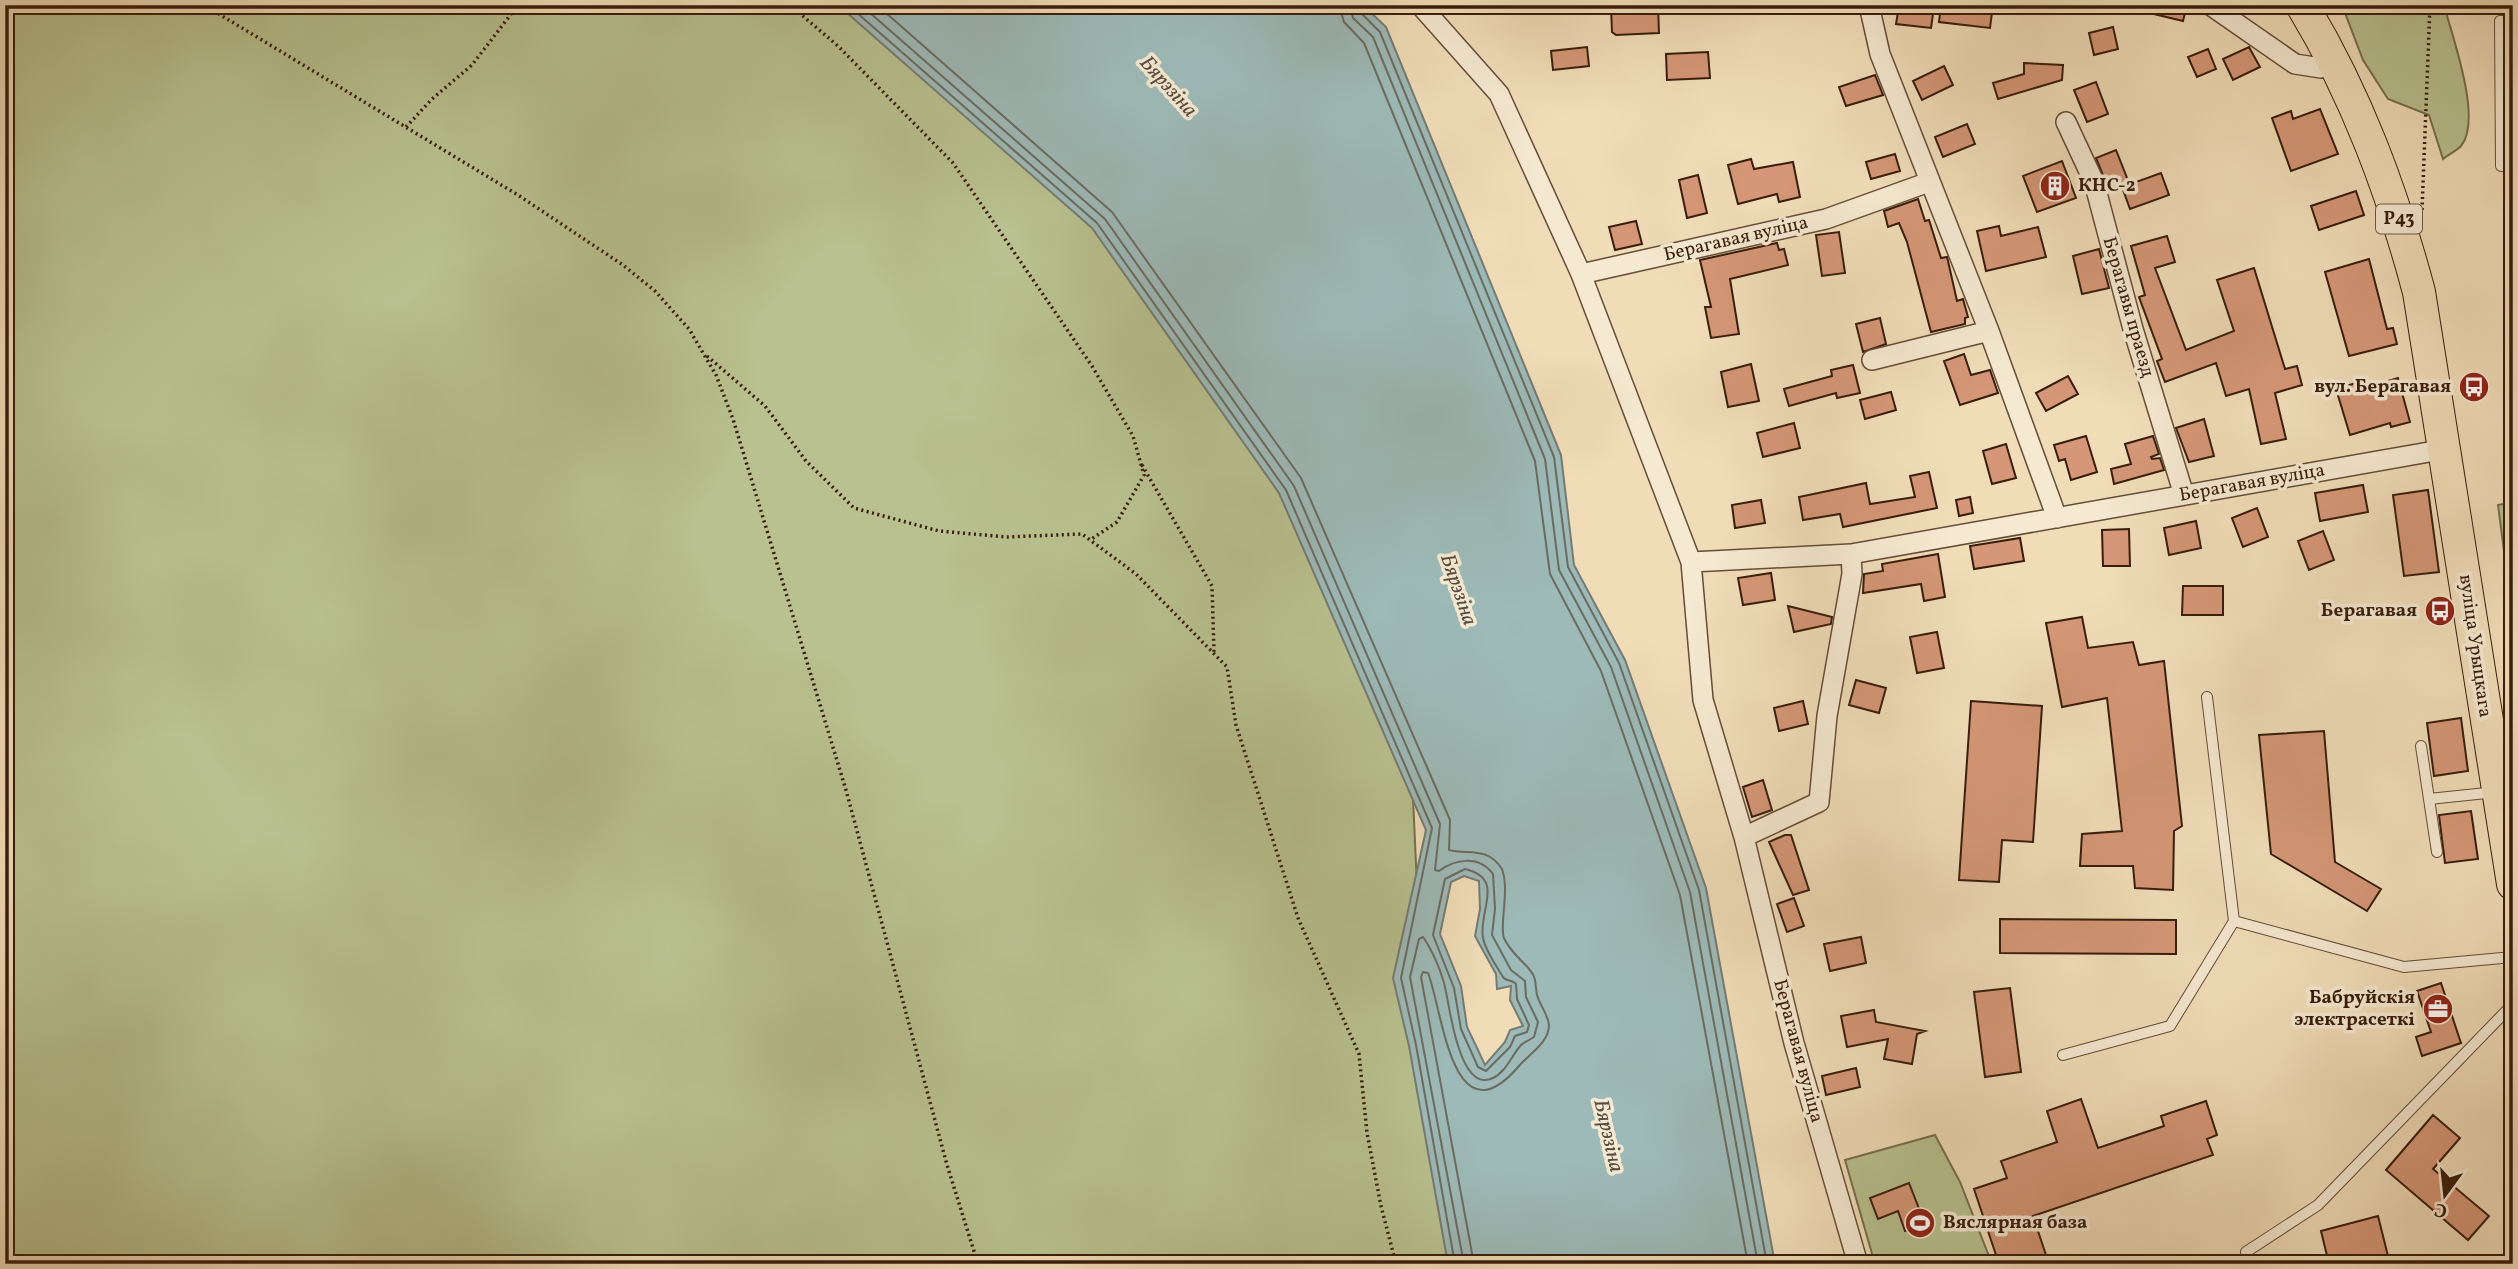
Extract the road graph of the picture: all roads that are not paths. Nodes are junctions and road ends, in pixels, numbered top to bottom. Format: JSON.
{"nodes":[{"id":1,"x":1420,"y":5,"type":"edge"},
{"id":2,"x":1870,"y":5,"type":"edge"},
{"id":3,"x":2210,"y":5,"type":"edge"},
{"id":4,"x":2302,"y":5,"type":"edge"},
{"id":5,"x":2513,"y":21,"type":"edge"},
{"id":6,"x":2334,"y":61,"type":"junction"},
{"id":7,"x":2066,"y":122,"type":"dead end"},
{"id":8,"x":2513,"y":166,"type":"edge"},
{"id":9,"x":1929,"y":182,"type":"junction"},
{"id":10,"x":1581,"y":274,"type":"junction"},
{"id":11,"x":1989,"y":331,"type":"junction"},
{"id":12,"x":1872,"y":360,"type":"dead end"},
{"id":13,"x":2446,"y":449,"type":"junction"},
{"id":14,"x":2184,"y":495,"type":"junction"},
{"id":15,"x":2057,"y":518,"type":"junction"},
{"id":16,"x":1851,"y":554,"type":"junction"},
{"id":17,"x":1691,"y":562,"type":"junction"},
{"id":18,"x":2207,"y":696,"type":"dead end"},
{"id":19,"x":2421,"y":746,"type":"dead end"},
{"id":20,"x":2496,"y":792,"type":"junction"},
{"id":21,"x":2429,"y":799,"type":"junction"},
{"id":22,"x":1744,"y":837,"type":"junction"},
{"id":23,"x":2437,"y":852,"type":"dead end"},
{"id":24,"x":2513,"y":884,"type":"edge"},
{"id":25,"x":2234,"y":921,"type":"junction"},
{"id":26,"x":2513,"y":957,"type":"edge"},
{"id":27,"x":2513,"y":1004,"type":"edge"},
{"id":28,"x":2063,"y":1055,"type":"dead end"},
{"id":29,"x":1858,"y":1264,"type":"edge"},
{"id":30,"x":2250,"y":1264,"type":"edge"}],
"edges":[{"from":1,"to":10,"type":"street","name":"Берагавая вуліца"},
{"from":2,"to":9,"type":"street"},
{"from":3,"to":6,"type":"street"},
{"from":4,"to":6,"type":"main road","number":"Р43"},
{"from":5,"to":8,"type":"lane"},
{"from":6,"to":13,"type":"main road","number":"Р43"},
{"from":7,"to":14,"type":"street","name":"Берагавы праезд"},
{"from":9,"to":10,"type":"street","name":"Берагавая вуліца"},
{"from":9,"to":11,"type":"street"},
{"from":10,"to":17,"type":"street","name":"Берагавая вуліца"},
{"from":11,"to":12,"type":"street"},
{"from":11,"to":15,"type":"street"},
{"from":13,"to":14,"type":"street","name":"Берагавая вуліца"},
{"from":13,"to":20,"type":"main road","name":"вуліца Урыцкага","number":"Р43"},
{"from":14,"to":15,"type":"street","name":"Берагавая вуліца"},
{"from":15,"to":16,"type":"street","name":"Берагавая вуліца"},
{"from":16,"to":17,"type":"street","name":"Берагавая вуліца"},
{"from":16,"to":22,"type":"street"},
{"from":17,"to":22,"type":"street","name":"Берагавая вуліца"},
{"from":18,"to":25,"type":"lane"},
{"from":19,"to":21,"type":"lane"},
{"from":20,"to":21,"type":"lane"},
{"from":20,"to":24,"type":"main road","name":"вуліца Урыцкага","number":"Р43"},
{"from":21,"to":23,"type":"lane"},
{"from":22,"to":29,"type":"street","name":"Берагавая вуліца"},
{"from":25,"to":26,"type":"lane"},
{"from":25,"to":28,"type":"lane"},
{"from":27,"to":30,"type":"lane"}]}
